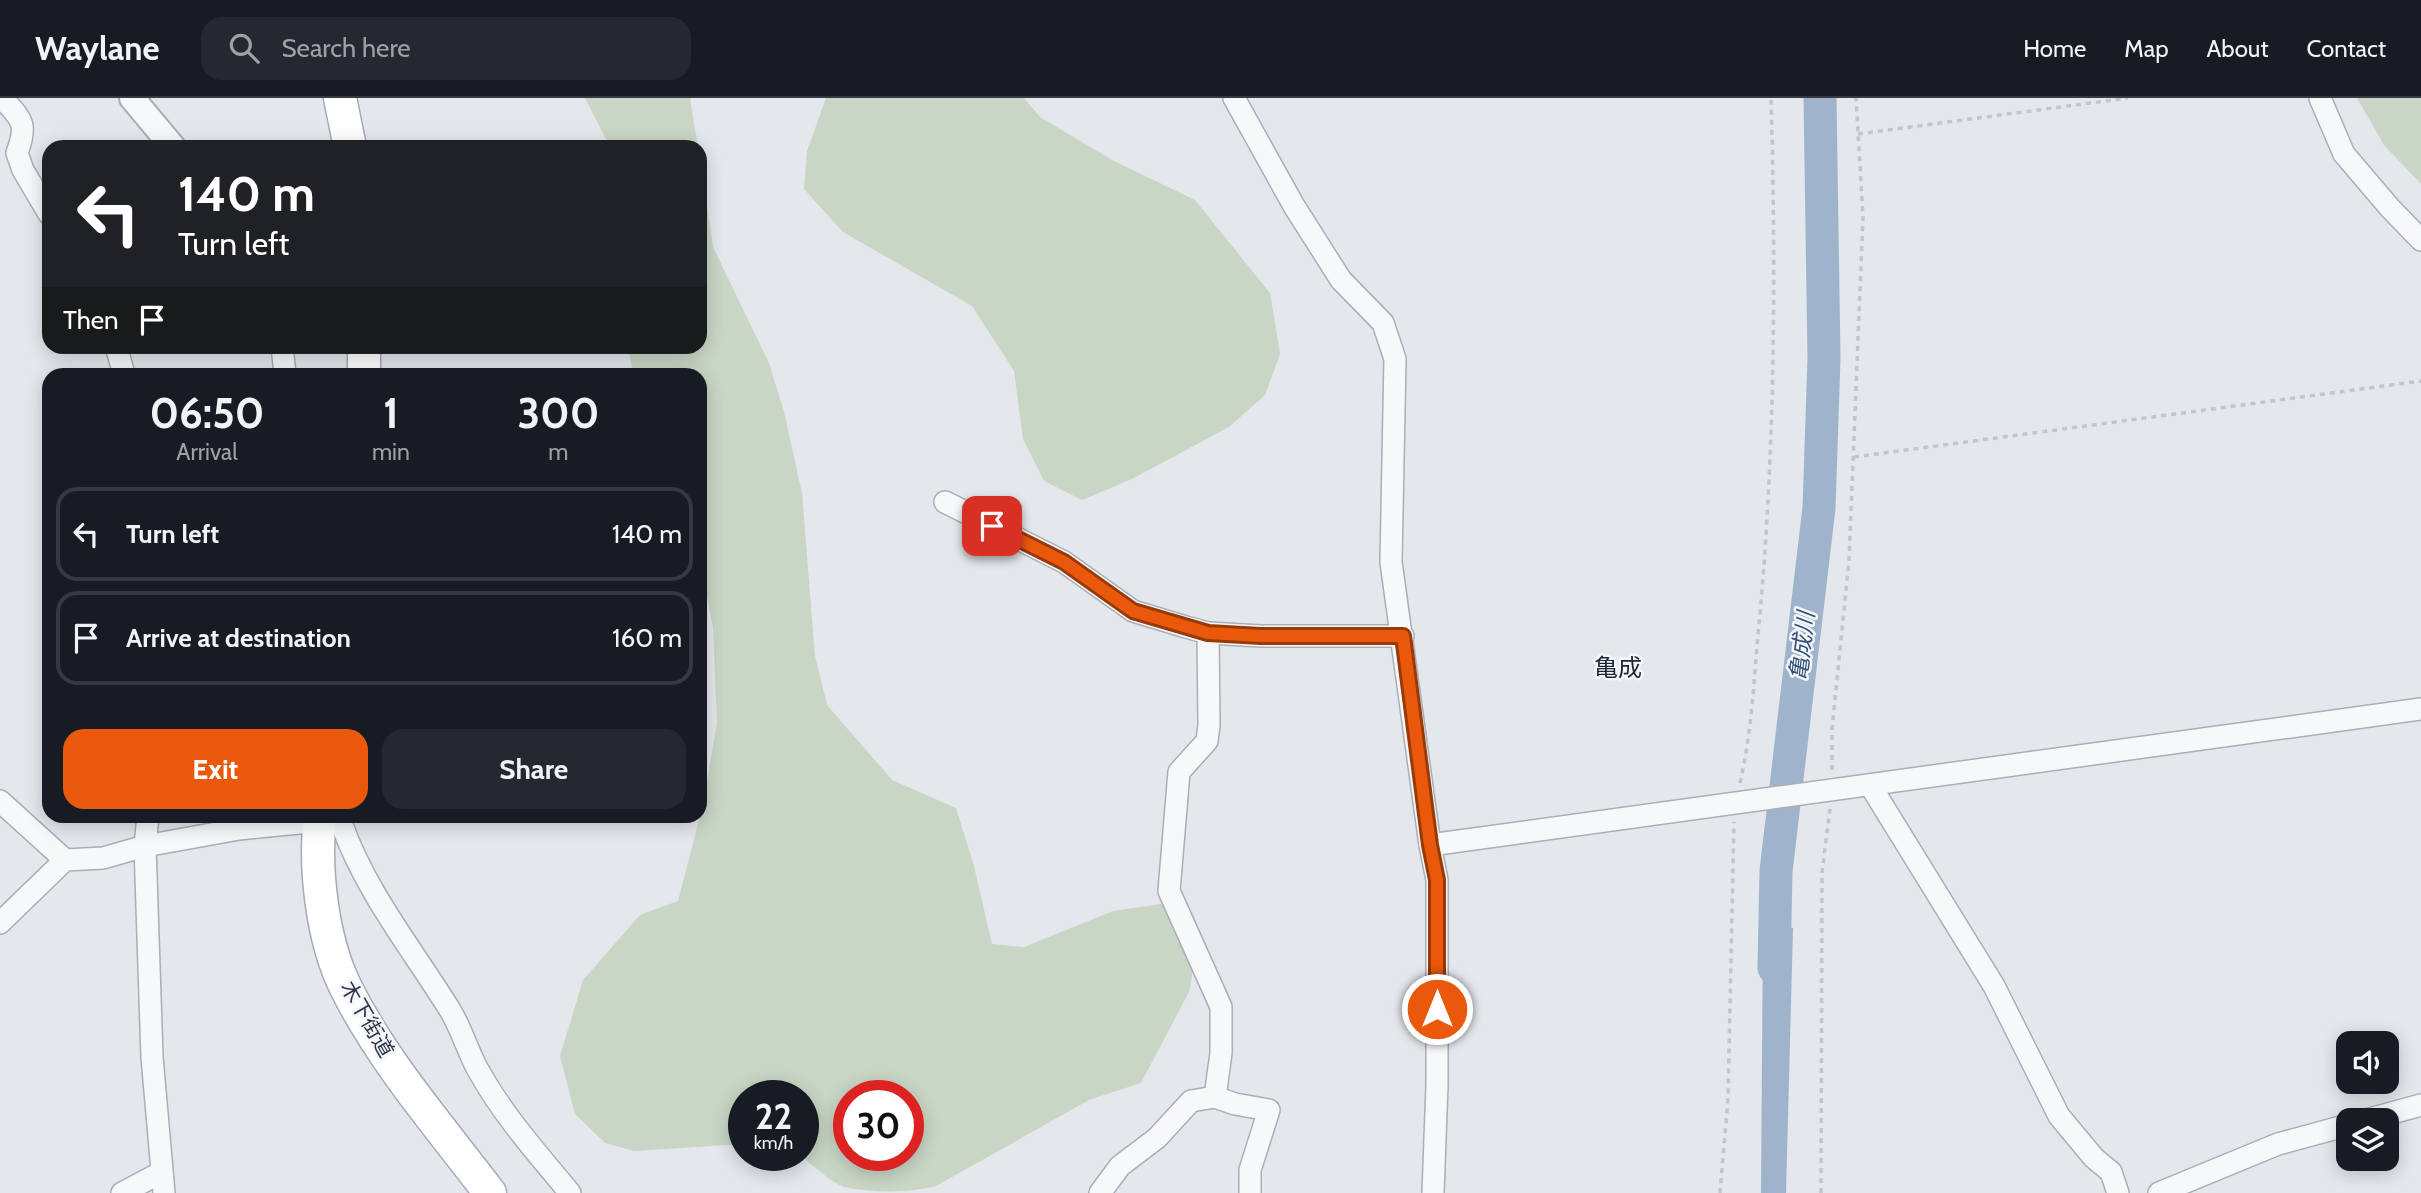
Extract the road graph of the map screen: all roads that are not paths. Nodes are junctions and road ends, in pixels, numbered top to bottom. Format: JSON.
{"nodes":[{"id":1,"x":2,"y":98,"type":"edge"},
{"id":2,"x":132,"y":98,"type":"edge"},
{"id":3,"x":340,"y":98,"type":"edge"},
{"id":4,"x":1234,"y":98,"type":"edge"},
{"id":5,"x":2320,"y":98,"type":"edge"},
{"id":6,"x":167,"y":140,"type":"edge"},
{"id":7,"x":349,"y":140,"type":"edge"},
{"id":8,"x":42,"y":203,"type":"edge"},
{"id":9,"x":2421,"y":240,"type":"edge"},
{"id":10,"x":945,"y":502,"type":"dead end"},
{"id":11,"x":1208,"y":633,"type":"junction"},
{"id":12,"x":1403,"y":636,"type":"junction"},
{"id":13,"x":2421,"y":709,"type":"edge"},
{"id":14,"x":1870,"y":785,"type":"junction"},
{"id":15,"x":0,"y":801,"type":"edge"},
{"id":16,"x":147,"y":823,"type":"edge"},
{"id":17,"x":280,"y":823,"type":"edge"},
{"id":18,"x":320,"y":823,"type":"edge"},
{"id":19,"x":336,"y":823,"type":"edge"},
{"id":20,"x":1430,"y":845,"type":"junction"},
{"id":21,"x":145,"y":846,"type":"junction"},
{"id":22,"x":65,"y":860,"type":"junction"},
{"id":23,"x":0,"y":923,"type":"edge"},
{"id":24,"x":1215,"y":1097,"type":"junction"},
{"id":25,"x":2421,"y":1105,"type":"edge"},
{"id":26,"x":2399,"y":1111,"type":"edge"},
{"id":27,"x":2336,"y":1128,"type":"edge"},
{"id":28,"x":162,"y":1183,"type":"edge"},
{"id":29,"x":122,"y":1193,"type":"edge"},
{"id":30,"x":490,"y":1193,"type":"edge"},
{"id":31,"x":569,"y":1193,"type":"edge"},
{"id":32,"x":1100,"y":1193,"type":"edge"},
{"id":33,"x":1250,"y":1193,"type":"edge"},
{"id":34,"x":1433,"y":1193,"type":"edge"},
{"id":35,"x":2118,"y":1193,"type":"edge"},
{"id":36,"x":2159,"y":1193,"type":"edge"}],
"edges":[{"from":1,"to":8,"type":"street"},
{"from":2,"to":6,"type":"street"},
{"from":3,"to":7,"type":"main road"},
{"from":4,"to":12,"type":"street"},
{"from":5,"to":9,"type":"street"},
{"from":10,"to":11,"type":"street"},
{"from":11,"to":12,"type":"street"},
{"from":11,"to":24,"type":"street"},
{"from":12,"to":20,"type":"street"},
{"from":13,"to":14,"type":"street"},
{"from":14,"to":20,"type":"street"},
{"from":14,"to":35,"type":"street"},
{"from":15,"to":22,"type":"street"},
{"from":16,"to":21,"type":"street"},
{"from":17,"to":21,"type":"street"},
{"from":18,"to":30,"type":"main road","name":"木下街道"},
{"from":19,"to":31,"type":"street"},
{"from":20,"to":34,"type":"street"},
{"from":21,"to":22,"type":"street"},
{"from":21,"to":28,"type":"street"},
{"from":22,"to":23,"type":"street"},
{"from":24,"to":32,"type":"street"},
{"from":24,"to":33,"type":"street"},
{"from":25,"to":26,"type":"street"},
{"from":27,"to":36,"type":"street"},
{"from":28,"to":29,"type":"street"}]}
